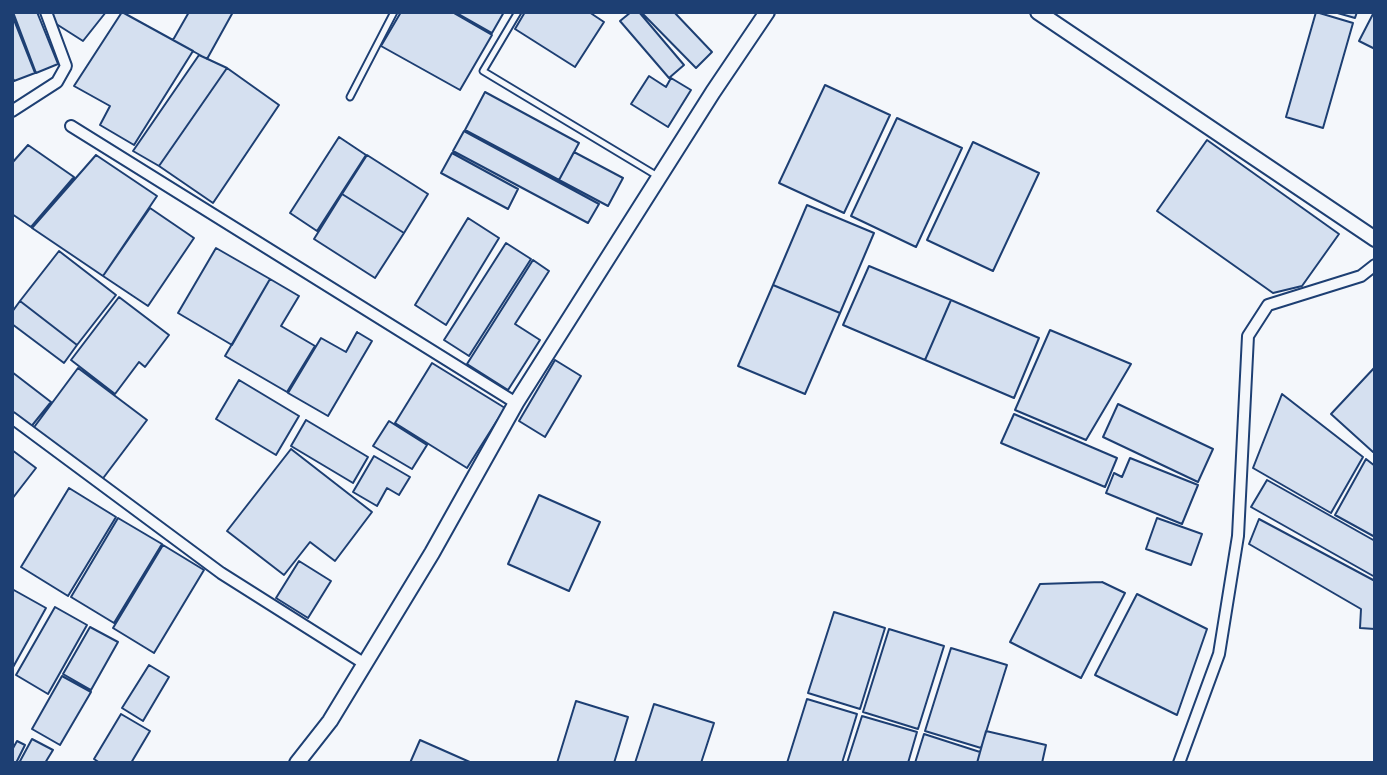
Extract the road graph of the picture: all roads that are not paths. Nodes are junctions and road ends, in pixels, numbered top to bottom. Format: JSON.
{"nodes":[{"id":1,"x":46,"y":12,"type":"edge"},
{"id":2,"x":394,"y":12,"type":"edge"},
{"id":3,"x":518,"y":12,"type":"edge"},
{"id":4,"x":1038,"y":12,"type":"edge"},
{"id":5,"x":764,"y":13,"type":"edge"},
{"id":6,"x":350,"y":97,"type":"dead end"},
{"id":7,"x":12,"y":111,"type":"edge"},
{"id":8,"x":71,"y":125,"type":"dead end"},
{"id":9,"x":659,"y":177,"type":"junction"},
{"id":10,"x":1375,"y":239,"type":"edge"},
{"id":11,"x":1375,"y":265,"type":"edge"},
{"id":12,"x":516,"y":403,"type":"junction"},
{"id":13,"x":12,"y":418,"type":"edge"},
{"id":14,"x":365,"y":664,"type":"junction"},
{"id":15,"x":297,"y":763,"type":"edge"},
{"id":16,"x":1179,"y":763,"type":"edge"}],
"edges":[{"from":1,"to":7,"type":"street"},
{"from":2,"to":6,"type":"lane"},
{"from":3,"to":9,"type":"lane"},
{"from":4,"to":10,"type":"street"},
{"from":5,"to":9,"type":"street"},
{"from":8,"to":12,"type":"street"},
{"from":9,"to":12,"type":"street"},
{"from":11,"to":16,"type":"street"},
{"from":12,"to":14,"type":"street"},
{"from":13,"to":14,"type":"street"},
{"from":14,"to":15,"type":"street"}]}
